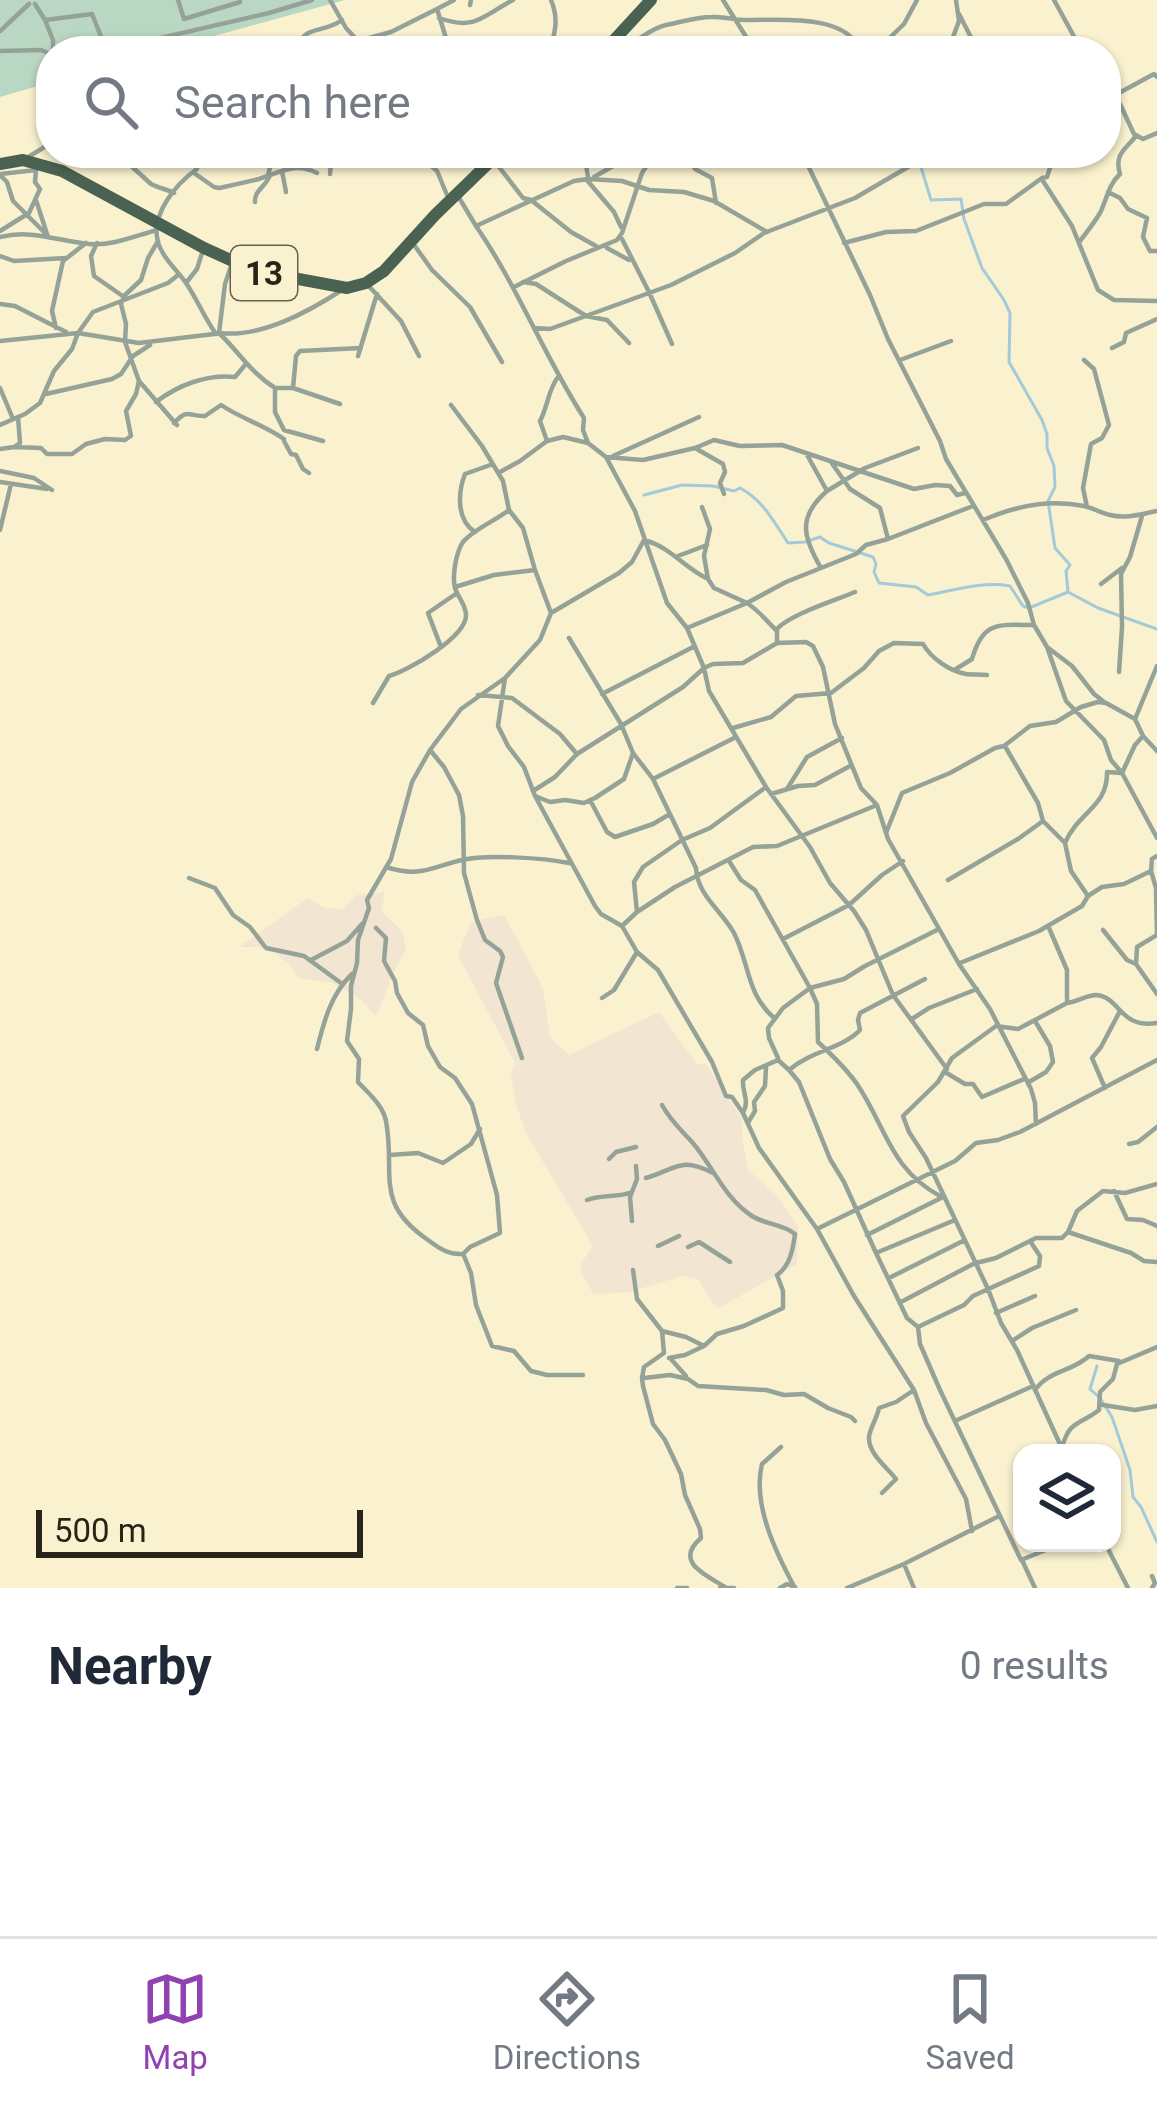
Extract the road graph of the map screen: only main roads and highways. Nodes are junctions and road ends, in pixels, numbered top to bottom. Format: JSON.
{"nodes":[{"id":1,"x":651,"y":0,"type":"edge"},
{"id":2,"x":618,"y":36,"type":"edge"},
{"id":3,"x":36,"y":163,"type":"edge"},
{"id":4,"x":0,"y":164,"type":"edge"},
{"id":5,"x":54,"y":168,"type":"edge"},
{"id":6,"x":480,"y":168,"type":"edge"}],
"edges":[{"from":1,"to":2,"type":"main road"},
{"from":3,"to":4,"type":"main road","number":"13"},
{"from":5,"to":6,"type":"main road","number":"13"}]}
